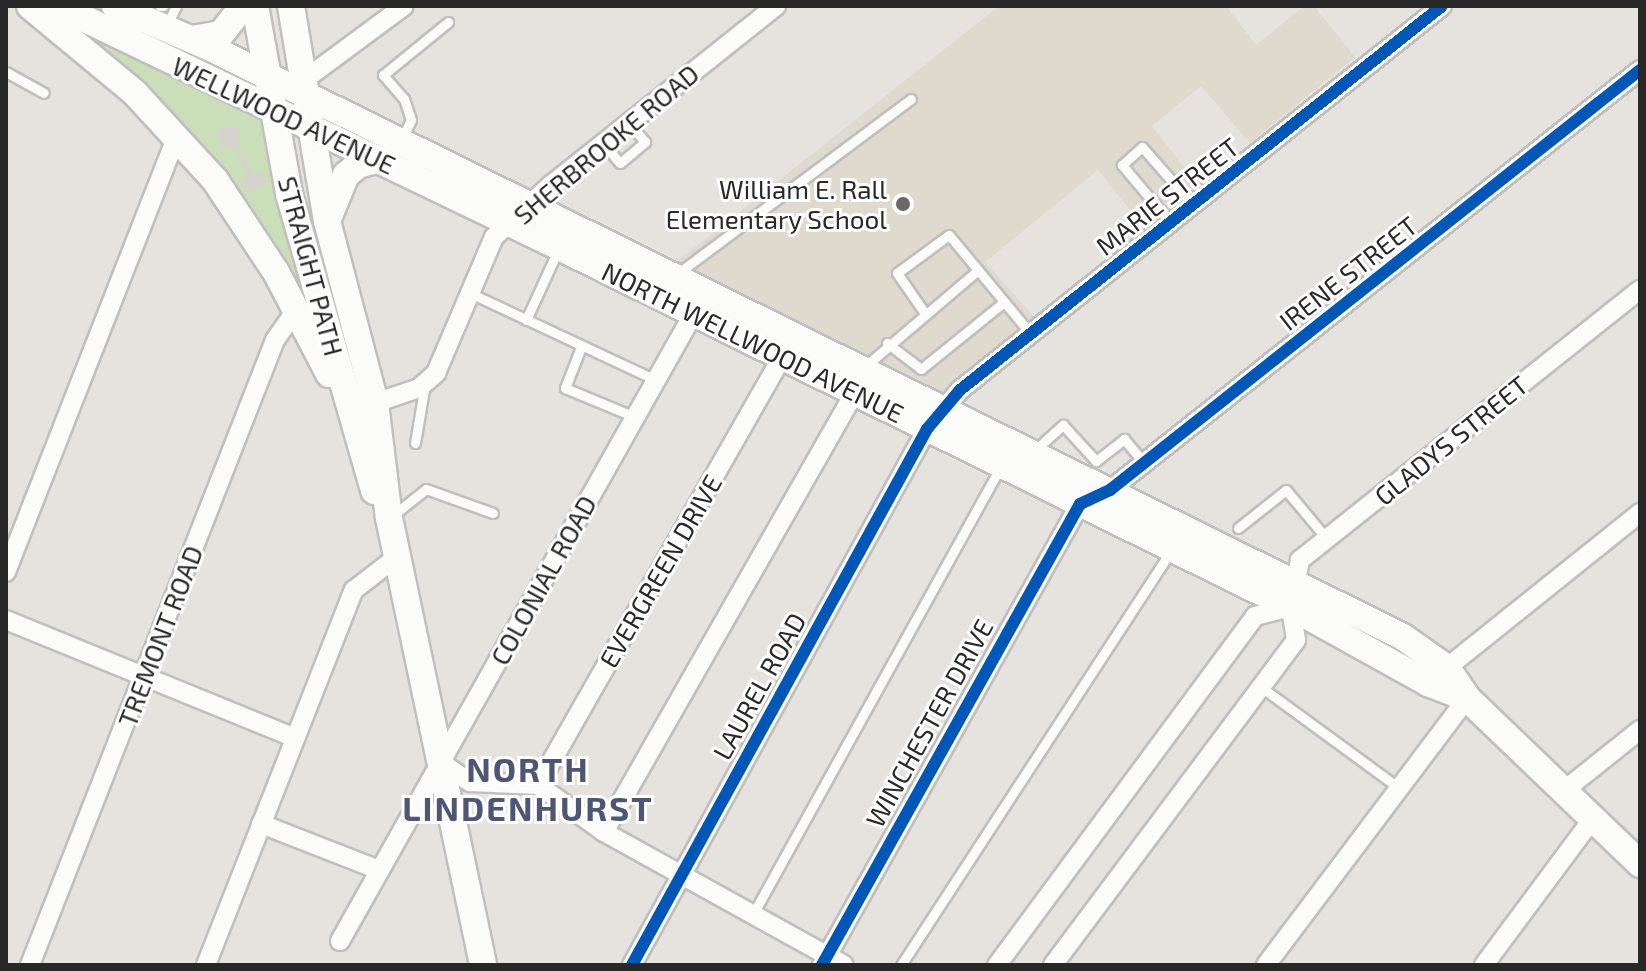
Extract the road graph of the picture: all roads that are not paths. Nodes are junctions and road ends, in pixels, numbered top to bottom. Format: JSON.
{"nodes":[{"id":1,"x":30,"y":6,"type":"edge"},
{"id":2,"x":58,"y":6,"type":"edge"},
{"id":3,"x":115,"y":6,"type":"edge"},
{"id":4,"x":243,"y":6,"type":"edge"},
{"id":5,"x":255,"y":6,"type":"edge"},
{"id":6,"x":268,"y":6,"type":"edge"},
{"id":7,"x":291,"y":6,"type":"edge"},
{"id":8,"x":404,"y":6,"type":"edge"},
{"id":9,"x":776,"y":6,"type":"edge"},
{"id":10,"x":1442,"y":6,"type":"edge"},
{"id":11,"x":166,"y":11,"type":"edge"},
{"id":12,"x":448,"y":22,"type":"dead end"},
{"id":13,"x":192,"y":39,"type":"junction"},
{"id":14,"x":1640,"y":70,"type":"edge"},
{"id":15,"x":6,"y":72,"type":"edge"},
{"id":16,"x":288,"y":92,"type":"junction"},
{"id":17,"x":44,"y":93,"type":"dead end"},
{"id":18,"x":911,"y":99,"type":"dead end"},
{"id":19,"x":309,"y":126,"type":"junction"},
{"id":20,"x":176,"y":138,"type":"junction"},
{"id":21,"x":390,"y":152,"type":"junction"},
{"id":22,"x":1192,"y":204,"type":"junction"},
{"id":23,"x":519,"y":215,"type":"junction"},
{"id":24,"x":327,"y":221,"type":"junction"},
{"id":25,"x":1170,"y":222,"type":"junction"},
{"id":26,"x":560,"y":247,"type":"junction"},
{"id":27,"x":978,"y":270,"type":"junction"},
{"id":28,"x":669,"y":287,"type":"junction"},
{"id":29,"x":1640,"y":290,"type":"edge"},
{"id":30,"x":470,"y":293,"type":"junction"},
{"id":31,"x":700,"y":302,"type":"junction"},
{"id":32,"x":1004,"y":302,"type":"junction"},
{"id":33,"x":296,"y":310,"type":"junction"},
{"id":34,"x":924,"y":312,"type":"junction"},
{"id":35,"x":526,"y":320,"type":"junction"},
{"id":36,"x":1030,"y":333,"type":"junction"},
{"id":37,"x":887,"y":343,"type":"junction"},
{"id":38,"x":581,"y":347,"type":"junction"},
{"id":39,"x":782,"y":357,"type":"junction"},
{"id":40,"x":656,"y":380,"type":"junction"},
{"id":41,"x":859,"y":380,"type":"junction"},
{"id":42,"x":425,"y":384,"type":"junction"},
{"id":43,"x":375,"y":403,"type":"junction"},
{"id":44,"x":944,"y":408,"type":"junction"},
{"id":45,"x":352,"y":417,"type":"junction"},
{"id":46,"x":635,"y":417,"type":"junction"},
{"id":47,"x":927,"y":429,"type":"junction"},
{"id":48,"x":415,"y":443,"type":"dead end"},
{"id":49,"x":1034,"y":452,"type":"junction"},
{"id":50,"x":1144,"y":463,"type":"junction"},
{"id":51,"x":1001,"y":466,"type":"junction"},
{"id":52,"x":1110,"y":490,"type":"junction"},
{"id":53,"x":1080,"y":504,"type":"junction"},
{"id":54,"x":493,"y":513,"type":"dead end"},
{"id":55,"x":1640,"y":513,"type":"edge"},
{"id":56,"x":389,"y":518,"type":"junction"},
{"id":57,"x":1238,"y":528,"type":"dead end"},
{"id":58,"x":1327,"y":539,"type":"junction"},
{"id":59,"x":1171,"y":549,"type":"junction"},
{"id":60,"x":398,"y":556,"type":"junction"},
{"id":61,"x":6,"y":572,"type":"edge"},
{"id":62,"x":1296,"y":581,"type":"junction"},
{"id":63,"x":1291,"y":607,"type":"junction"},
{"id":64,"x":6,"y":620,"type":"edge"},
{"id":65,"x":145,"y":675,"type":"junction"},
{"id":66,"x":1438,"y":676,"type":"junction"},
{"id":67,"x":1261,"y":687,"type":"junction"},
{"id":68,"x":1467,"y":698,"type":"junction"},
{"id":69,"x":1640,"y":730,"type":"edge"},
{"id":70,"x":295,"y":738,"type":"junction"},
{"id":71,"x":440,"y":762,"type":"junction"},
{"id":72,"x":538,"y":785,"type":"junction"},
{"id":73,"x":1399,"y":788,"type":"junction"},
{"id":74,"x":1566,"y":789,"type":"junction"},
{"id":75,"x":1594,"y":817,"type":"junction"},
{"id":76,"x":261,"y":824,"type":"junction"},
{"id":77,"x":604,"y":832,"type":"junction"},
{"id":78,"x":1640,"y":864,"type":"edge"},
{"id":79,"x":379,"y":870,"type":"junction"},
{"id":80,"x":681,"y":874,"type":"junction"},
{"id":81,"x":753,"y":914,"type":"junction"},
{"id":82,"x":340,"y":941,"type":"dead end"},
{"id":83,"x":831,"y":962,"type":"edge"},
{"id":84,"x":30,"y":965,"type":"edge"},
{"id":85,"x":206,"y":965,"type":"edge"},
{"id":86,"x":483,"y":965,"type":"edge"},
{"id":87,"x":632,"y":965,"type":"edge"},
{"id":88,"x":901,"y":965,"type":"edge"},
{"id":89,"x":997,"y":965,"type":"edge"},
{"id":90,"x":1053,"y":965,"type":"edge"},
{"id":91,"x":1266,"y":965,"type":"edge"},
{"id":92,"x":1484,"y":965,"type":"edge"}],
"edges":[{"from":1,"to":20,"type":"main road"},
{"from":2,"to":16,"type":"main road","name":"WELLWOOD AVENUE"},
{"from":3,"to":11,"type":"main road","name":"WELLWOOD AVENUE"},
{"from":4,"to":13,"type":"main road"},
{"from":5,"to":16,"type":"main road","name":"STRAIGHT PATH"},
{"from":6,"to":16,"type":"main road"},
{"from":7,"to":16,"type":"main road","name":"STRAIGHT PATH"},
{"from":8,"to":16,"type":"street"},
{"from":9,"to":23,"type":"street","name":"SHERBROOKE ROAD"},
{"from":10,"to":22,"type":"street","name":"MARIE STREET"},
{"from":11,"to":13,"type":"main road","name":"WELLWOOD AVENUE"},
{"from":12,"to":21,"type":"lane"},
{"from":13,"to":16,"type":"main road","name":"WELLWOOD AVENUE"},
{"from":14,"to":50,"type":"street","name":"IRENE STREET"},
{"from":15,"to":17,"type":"lane"},
{"from":16,"to":19,"type":"main road","name":"WELLWOOD AVENUE"},
{"from":16,"to":21,"type":"main road"},
{"from":16,"to":45,"type":"main road","name":"STRAIGHT PATH"},
{"from":18,"to":28,"type":"lane"},
{"from":19,"to":21,"type":"main road","name":"WELLWOOD AVENUE"},
{"from":19,"to":24,"type":"main road","name":"STRAIGHT PATH"},
{"from":20,"to":33,"type":"main road"},
{"from":20,"to":61,"type":"street"},
{"from":21,"to":23,"type":"main road","name":"WELLWOOD AVENUE"},
{"from":21,"to":24,"type":"main road"},
{"from":22,"to":25,"type":"street","name":"MARIE STREET"},
{"from":22,"to":25,"type":"lane"},
{"from":23,"to":26,"type":"main road","name":"NORTH WELLWOOD AVENUE"},
{"from":23,"to":28,"type":"main road"},
{"from":23,"to":30,"type":"street","name":"SHERBROOKE ROAD"},
{"from":24,"to":43,"type":"main road","name":"STRAIGHT PATH"},
{"from":25,"to":36,"type":"street","name":"MARIE STREET"},
{"from":26,"to":28,"type":"main road","name":"NORTH WELLWOOD AVENUE"},
{"from":26,"to":35,"type":"lane"},
{"from":27,"to":32,"type":"lane"},
{"from":27,"to":34,"type":"lane"},
{"from":27,"to":34,"type":"lane"},
{"from":28,"to":31,"type":"main road","name":"NORTH WELLWOOD AVENUE"},
{"from":29,"to":58,"type":"street","name":"GLADYS STREET"},
{"from":30,"to":35,"type":"lane"},
{"from":30,"to":42,"type":"street","name":"SHERBROOKE ROAD"},
{"from":31,"to":39,"type":"main road","name":"NORTH WELLWOOD AVENUE"},
{"from":31,"to":40,"type":"street","name":"COLONIAL ROAD"},
{"from":31,"to":41,"type":"main road"},
{"from":32,"to":36,"type":"lane"},
{"from":32,"to":37,"type":"lane"},
{"from":33,"to":45,"type":"main road"},
{"from":33,"to":65,"type":"street","name":"TREMONT ROAD"},
{"from":34,"to":37,"type":"lane"},
{"from":35,"to":38,"type":"lane"},
{"from":36,"to":44,"type":"street","name":"MARIE STREET"},
{"from":37,"to":41,"type":"lane"},
{"from":38,"to":40,"type":"lane"},
{"from":38,"to":46,"type":"lane"},
{"from":39,"to":41,"type":"main road","name":"NORTH WELLWOOD AVENUE"},
{"from":39,"to":72,"type":"street","name":"EVERGREEN DRIVE"},
{"from":40,"to":46,"type":"street","name":"COLONIAL ROAD"},
{"from":41,"to":44,"type":"main road","name":"NORTH WELLWOOD AVENUE"},
{"from":41,"to":47,"type":"main road","name":"NORTH WELLWOOD AVENUE"},
{"from":41,"to":77,"type":"street"},
{"from":42,"to":43,"type":"street"},
{"from":42,"to":48,"type":"lane"},
{"from":43,"to":56,"type":"main road","name":"STRAIGHT PATH"},
{"from":44,"to":47,"type":"street","name":"MARIE STREET"},
{"from":44,"to":49,"type":"main road","name":"NORTH WELLWOOD AVENUE"},
{"from":45,"to":56,"type":"main road","name":"STRAIGHT PATH"},
{"from":46,"to":71,"type":"street","name":"COLONIAL ROAD"},
{"from":47,"to":51,"type":"main road","name":"NORTH WELLWOOD AVENUE"},
{"from":47,"to":80,"type":"street","name":"LAUREL ROAD"},
{"from":49,"to":50,"type":"lane"},
{"from":49,"to":52,"type":"main road","name":"NORTH WELLWOOD AVENUE"},
{"from":50,"to":52,"type":"street","name":"IRENE STREET"},
{"from":51,"to":53,"type":"main road","name":"NORTH WELLWOOD AVENUE"},
{"from":51,"to":81,"type":"lane"},
{"from":52,"to":53,"type":"street","name":"IRENE STREET"},
{"from":52,"to":62,"type":"main road","name":"NORTH WELLWOOD AVENUE"},
{"from":53,"to":59,"type":"main road","name":"NORTH WELLWOOD AVENUE"},
{"from":53,"to":83,"type":"street","name":"WINCHESTER DRIVE"},
{"from":54,"to":56,"type":"lane"},
{"from":55,"to":66,"type":"street"},
{"from":56,"to":60,"type":"main road","name":"STRAIGHT PATH"},
{"from":57,"to":58,"type":"lane"},
{"from":58,"to":62,"type":"street","name":"GLADYS STREET"},
{"from":59,"to":63,"type":"main road","name":"NORTH WELLWOOD AVENUE"},
{"from":59,"to":88,"type":"lane"},
{"from":60,"to":70,"type":"street"},
{"from":60,"to":71,"type":"main road","name":"STRAIGHT PATH"},
{"from":62,"to":63,"type":"street","name":"GLADYS STREET"},
{"from":62,"to":66,"type":"main road","name":"NORTH WELLWOOD AVENUE"},
{"from":63,"to":66,"type":"main road","name":"NORTH WELLWOOD AVENUE"},
{"from":63,"to":67,"type":"street","name":"GLADYS STREET"},
{"from":63,"to":89,"type":"street"},
{"from":64,"to":65,"type":"street"},
{"from":65,"to":70,"type":"street"},
{"from":65,"to":84,"type":"street","name":"TREMONT ROAD"},
{"from":66,"to":68,"type":"main road","name":"NORTH WELLWOOD AVENUE"},
{"from":67,"to":73,"type":"lane"},
{"from":67,"to":90,"type":"street","name":"GLADYS STREET"},
{"from":68,"to":73,"type":"street"},
{"from":68,"to":74,"type":"main road","name":"NORTH WELLWOOD AVENUE"},
{"from":69,"to":74,"type":"street"},
{"from":70,"to":76,"type":"street"},
{"from":71,"to":72,"type":"street"},
{"from":71,"to":79,"type":"street","name":"COLONIAL ROAD"},
{"from":71,"to":86,"type":"main road","name":"STRAIGHT PATH"},
{"from":72,"to":77,"type":"street"},
{"from":73,"to":91,"type":"street"},
{"from":74,"to":75,"type":"main road","name":"NORTH WELLWOOD AVENUE"},
{"from":75,"to":78,"type":"main road","name":"NORTH WELLWOOD AVENUE"},
{"from":75,"to":92,"type":"street"},
{"from":76,"to":79,"type":"street"},
{"from":76,"to":85,"type":"street"},
{"from":77,"to":80,"type":"street"},
{"from":79,"to":82,"type":"street","name":"COLONIAL ROAD"},
{"from":80,"to":81,"type":"street"},
{"from":80,"to":87,"type":"street","name":"LAUREL ROAD"},
{"from":81,"to":83,"type":"street"}]}
